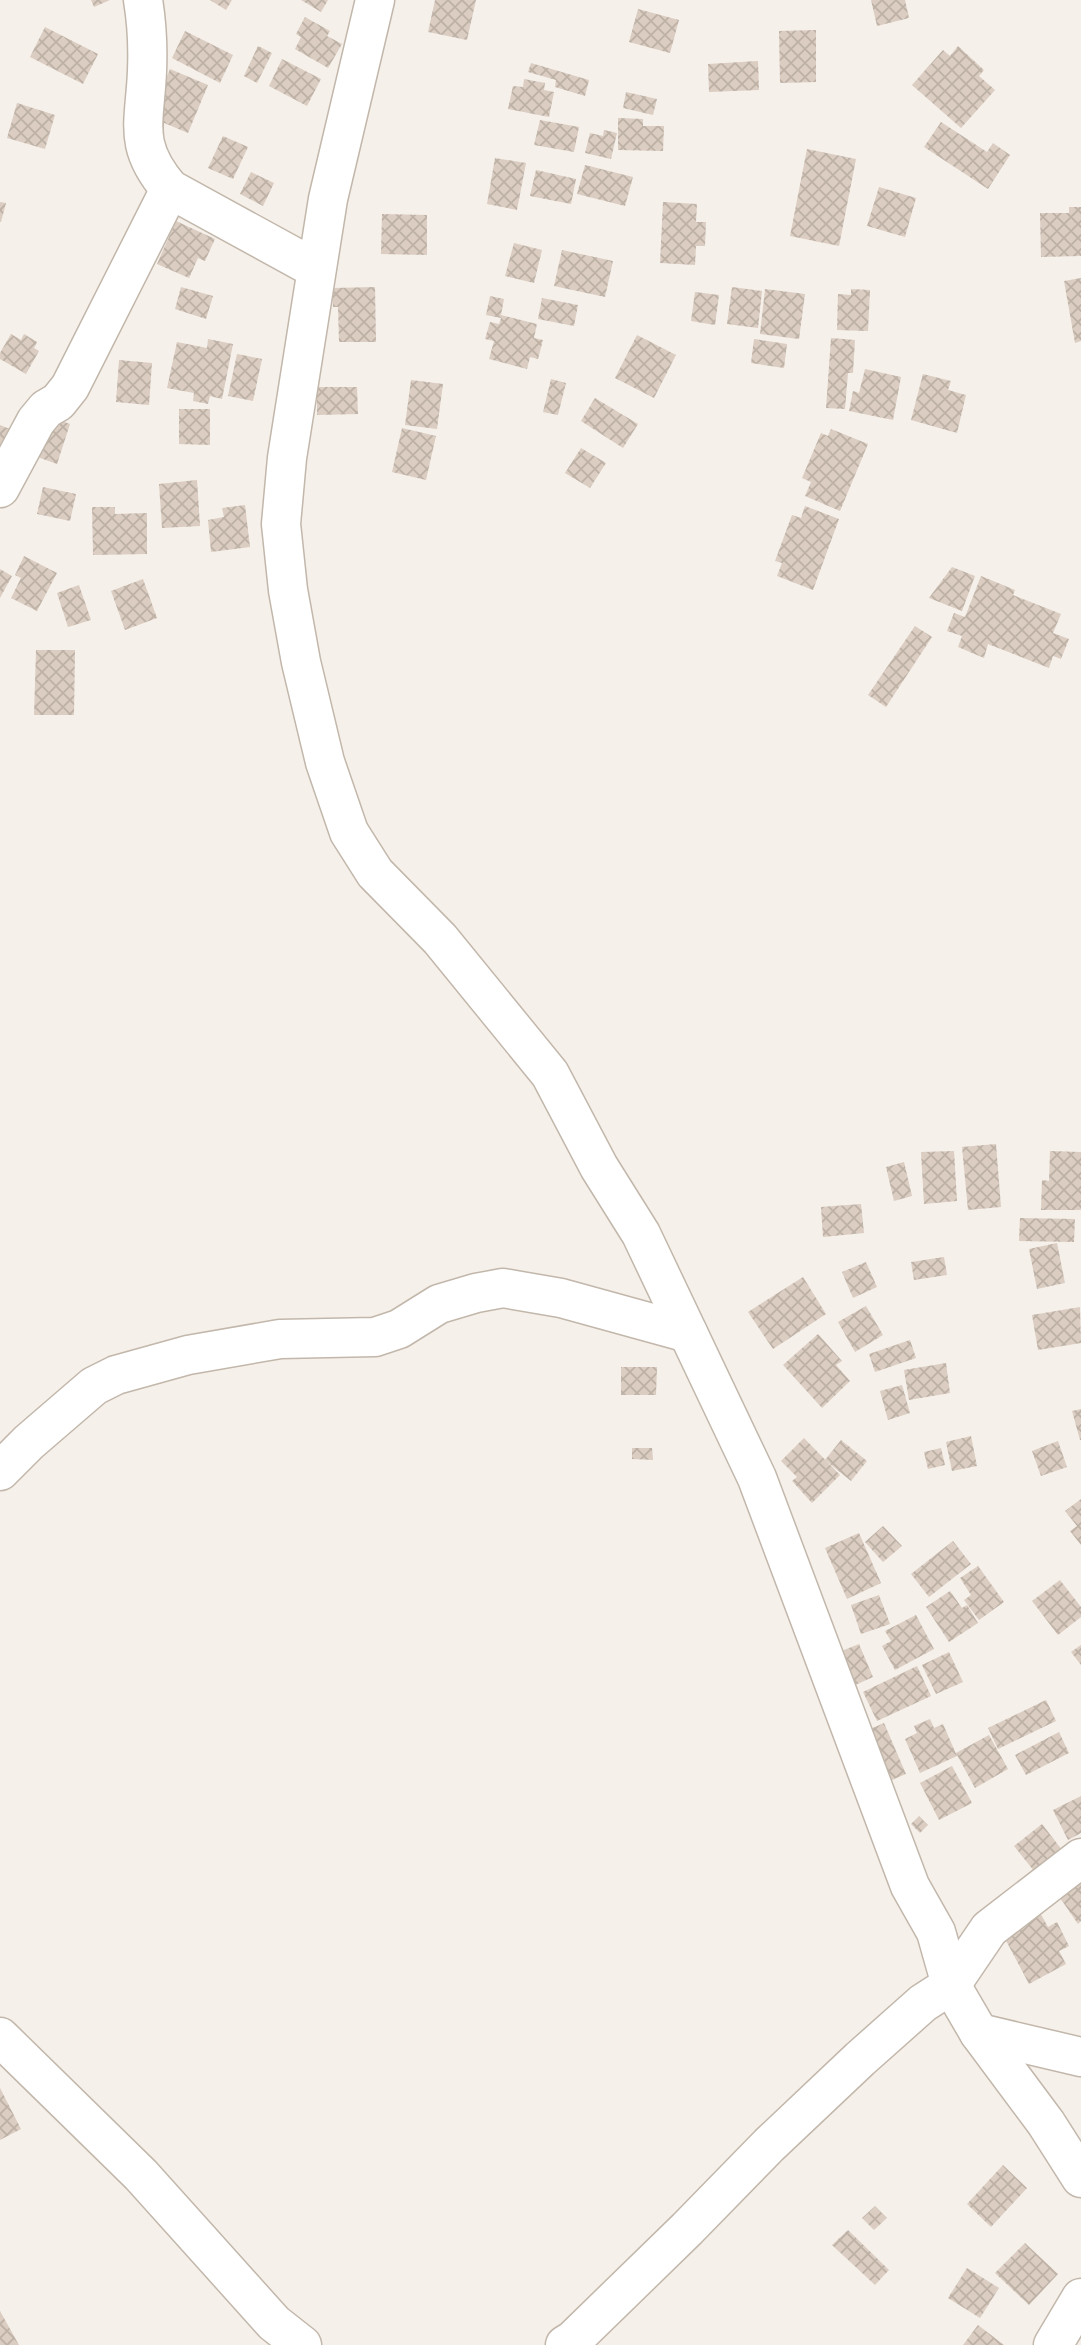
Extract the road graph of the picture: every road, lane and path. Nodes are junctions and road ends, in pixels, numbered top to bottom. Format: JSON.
{"nodes":[{"id":1,"x":144,"y":0,"type":"edge"},
{"id":2,"x":375,"y":0,"type":"edge"},
{"id":3,"x":170,"y":189,"type":"junction"},
{"id":4,"x":316,"y":269,"type":"junction"},
{"id":5,"x":0,"y":488,"type":"edge"},
{"id":6,"x":688,"y":1333,"type":"junction"},
{"id":7,"x":0,"y":1471,"type":"edge"},
{"id":8,"x":1081,"y":1858,"type":"edge"},
{"id":9,"x":951,"y":1984,"type":"junction"},
{"id":10,"x":979,"y":2033,"type":"junction"},
{"id":11,"x":0,"y":2037,"type":"edge"},
{"id":12,"x":1081,"y":2057,"type":"edge"},
{"id":13,"x":1081,"y":2178,"type":"edge"},
{"id":14,"x":1081,"y":2298,"type":"edge"},
{"id":15,"x":302,"y":2345,"type":"edge"},
{"id":16,"x":565,"y":2345,"type":"edge"},
{"id":17,"x":1053,"y":2345,"type":"edge"}],
"edges":[{"from":1,"to":3,"type":"street"},
{"from":2,"to":4,"type":"street"},
{"from":3,"to":4,"type":"street"},
{"from":3,"to":5,"type":"street"},
{"from":4,"to":6,"type":"street"},
{"from":6,"to":7,"type":"street"},
{"from":6,"to":9,"type":"street"},
{"from":8,"to":9,"type":"street"},
{"from":9,"to":10,"type":"street"},
{"from":9,"to":16,"type":"street"},
{"from":10,"to":12,"type":"street"},
{"from":10,"to":13,"type":"street"},
{"from":11,"to":15,"type":"street"},
{"from":14,"to":17,"type":"street"}]}
